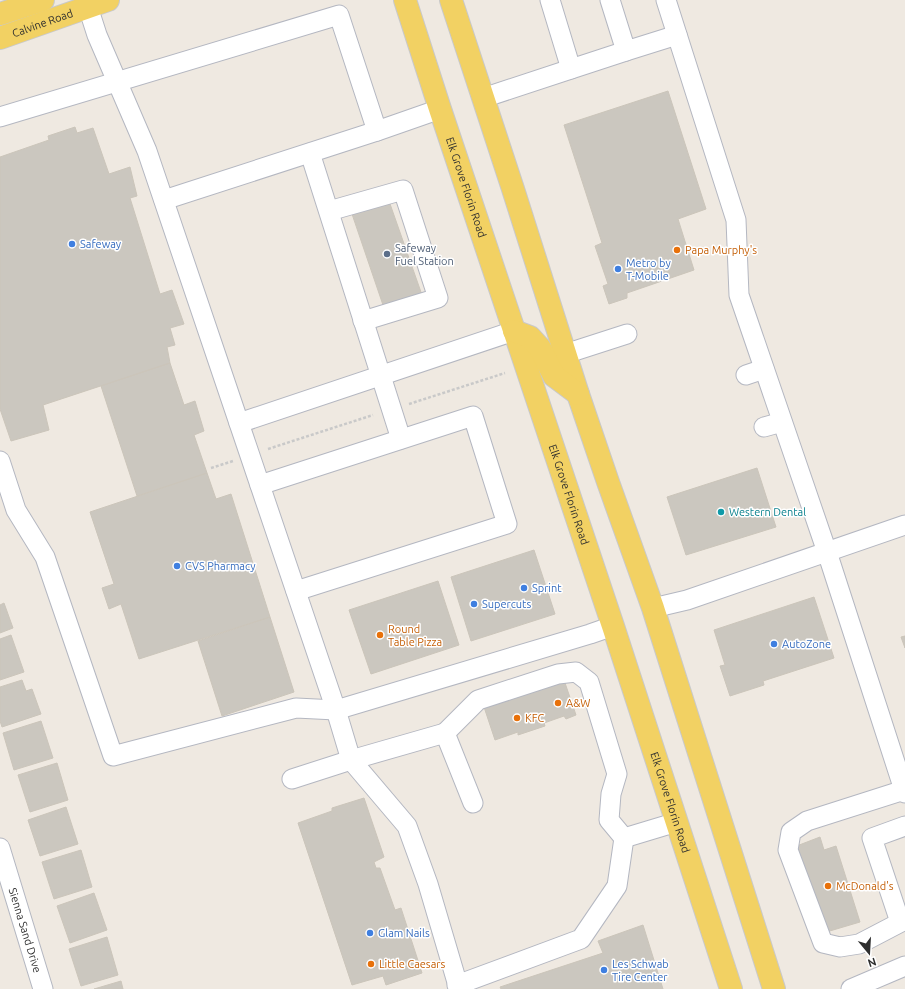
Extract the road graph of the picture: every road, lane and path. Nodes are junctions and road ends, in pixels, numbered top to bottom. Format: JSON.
{"nodes":[{"id":1,"x":43,"y":0,"type":"edge"},
{"id":2,"x":405,"y":0,"type":"edge"},
{"id":3,"x":451,"y":0,"type":"edge"},
{"id":4,"x":550,"y":0,"type":"edge"},
{"id":5,"x":610,"y":0,"type":"edge"},
{"id":6,"x":666,"y":0,"type":"edge"},
{"id":7,"x":98,"y":4,"type":"edge"},
{"id":8,"x":0,"y":14,"type":"edge"},
{"id":9,"x":677,"y":35,"type":"junction"},
{"id":10,"x":0,"y":38,"type":"edge"},
{"id":11,"x":626,"y":51,"type":"junction"},
{"id":12,"x":571,"y":69,"type":"junction"},
{"id":13,"x":117,"y":82,"type":"junction"},
{"id":14,"x":483,"y":98,"type":"junction"},
{"id":15,"x":440,"y":109,"type":"junction"},
{"id":16,"x":0,"y":117,"type":"edge"},
{"id":17,"x":377,"y":131,"type":"junction"},
{"id":18,"x":310,"y":153,"type":"junction"},
{"id":19,"x":164,"y":200,"type":"junction"},
{"id":20,"x":329,"y":211,"type":"junction"},
{"id":21,"x":363,"y":321,"type":"junction"},
{"id":22,"x":514,"y":331,"type":"junction"},
{"id":23,"x":627,"y":334,"type":"dead end"},
{"id":24,"x":565,"y":354,"type":"junction"},
{"id":25,"x":764,"y":369,"type":"junction"},
{"id":26,"x":505,"y":373,"type":"dead end"},
{"id":27,"x":746,"y":375,"type":"dead end"},
{"id":28,"x":381,"y":376,"type":"junction"},
{"id":29,"x":578,"y":394,"type":"junction"},
{"id":30,"x":392,"y":409,"type":"junction"},
{"id":31,"x":782,"y":422,"type":"junction"},
{"id":32,"x":239,"y":423,"type":"junction"},
{"id":33,"x":764,"y":427,"type":"dead end"},
{"id":34,"x":401,"y":439,"type":"junction"},
{"id":35,"x":250,"y":455,"type":"junction"},
{"id":36,"x":0,"y":461,"type":"edge"},
{"id":37,"x":211,"y":468,"type":"dead end"},
{"id":38,"x":260,"y":485,"type":"junction"},
{"id":39,"x":905,"y":525,"type":"edge"},
{"id":40,"x":827,"y":552,"type":"junction"},
{"id":41,"x":296,"y":591,"type":"junction"},
{"id":42,"x":653,"y":608,"type":"junction"},
{"id":43,"x":613,"y":626,"type":"junction"},
{"id":44,"x":336,"y":710,"type":"junction"},
{"id":45,"x":445,"y":733,"type":"junction"},
{"id":46,"x":351,"y":760,"type":"junction"},
{"id":47,"x":292,"y":779,"type":"dead end"},
{"id":48,"x":904,"y":792,"type":"edge"},
{"id":49,"x":473,"y":803,"type":"dead end"},
{"id":50,"x":677,"y":822,"type":"junction"},
{"id":51,"x":905,"y":826,"type":"edge"},
{"id":52,"x":624,"y":838,"type":"junction"},
{"id":53,"x":0,"y":848,"type":"edge"},
{"id":54,"x":903,"y":921,"type":"edge"},
{"id":55,"x":905,"y":966,"type":"edge"},
{"id":56,"x":458,"y":987,"type":"edge"},
{"id":57,"x":43,"y":989,"type":"edge"},
{"id":58,"x":731,"y":989,"type":"edge"},
{"id":59,"x":774,"y":989,"type":"edge"},
{"id":60,"x":851,"y":989,"type":"edge"}],
"edges":[{"from":1,"to":8,"type":"main road"},
{"from":2,"to":15,"type":"main road","name":"Elk Grove Florin Road"},
{"from":3,"to":14,"type":"main road"},
{"from":4,"to":12,"type":"street"},
{"from":5,"to":11,"type":"street"},
{"from":6,"to":9,"type":"street"},
{"from":7,"to":10,"type":"main road","name":"Calvine Road"},
{"from":7,"to":13,"type":"street"},
{"from":9,"to":11,"type":"street"},
{"from":9,"to":25,"type":"street"},
{"from":11,"to":12,"type":"street"},
{"from":12,"to":14,"type":"street"},
{"from":13,"to":16,"type":"street"},
{"from":13,"to":17,"type":"street"},
{"from":13,"to":19,"type":"street"},
{"from":14,"to":24,"type":"main road"},
{"from":15,"to":17,"type":"street"},
{"from":15,"to":22,"type":"main road","name":"Elk Grove Florin Road"},
{"from":17,"to":18,"type":"street"},
{"from":18,"to":19,"type":"street"},
{"from":18,"to":20,"type":"street"},
{"from":19,"to":32,"type":"street"},
{"from":20,"to":21,"type":"street"},
{"from":20,"to":21,"type":"street"},
{"from":21,"to":28,"type":"street"},
{"from":22,"to":28,"type":"street"},
{"from":22,"to":29,"type":"main road"},
{"from":22,"to":43,"type":"main road","name":"Elk Grove Florin Road"},
{"from":23,"to":24,"type":"street"},
{"from":24,"to":29,"type":"main road"},
{"from":25,"to":27,"type":"street"},
{"from":25,"to":31,"type":"street"},
{"from":26,"to":30,"type":"path"},
{"from":28,"to":30,"type":"street"},
{"from":28,"to":32,"type":"street"},
{"from":29,"to":42,"type":"main road"},
{"from":30,"to":34,"type":"street"},
{"from":30,"to":35,"type":"path"},
{"from":31,"to":33,"type":"street"},
{"from":31,"to":40,"type":"street"},
{"from":32,"to":35,"type":"street"},
{"from":34,"to":38,"type":"street"},
{"from":34,"to":41,"type":"street"},
{"from":35,"to":37,"type":"path"},
{"from":35,"to":38,"type":"street"},
{"from":36,"to":44,"type":"street"},
{"from":38,"to":41,"type":"street"},
{"from":39,"to":40,"type":"street"},
{"from":40,"to":42,"type":"street"},
{"from":40,"to":48,"type":"street"},
{"from":41,"to":44,"type":"street"},
{"from":42,"to":59,"type":"main road"},
{"from":43,"to":44,"type":"street"},
{"from":43,"to":50,"type":"main road","name":"Elk Grove Florin Road"},
{"from":44,"to":46,"type":"street"},
{"from":45,"to":46,"type":"street"},
{"from":45,"to":49,"type":"street"},
{"from":45,"to":52,"type":"street"},
{"from":46,"to":47,"type":"street"},
{"from":46,"to":56,"type":"street"},
{"from":48,"to":54,"type":"street"},
{"from":50,"to":52,"type":"street"},
{"from":50,"to":58,"type":"main road","name":"Elk Grove Florin Road"},
{"from":51,"to":54,"type":"street"},
{"from":52,"to":56,"type":"street"},
{"from":53,"to":57,"type":"street","name":"Sienna Sand Drive"},
{"from":55,"to":60,"type":"street"}]}
